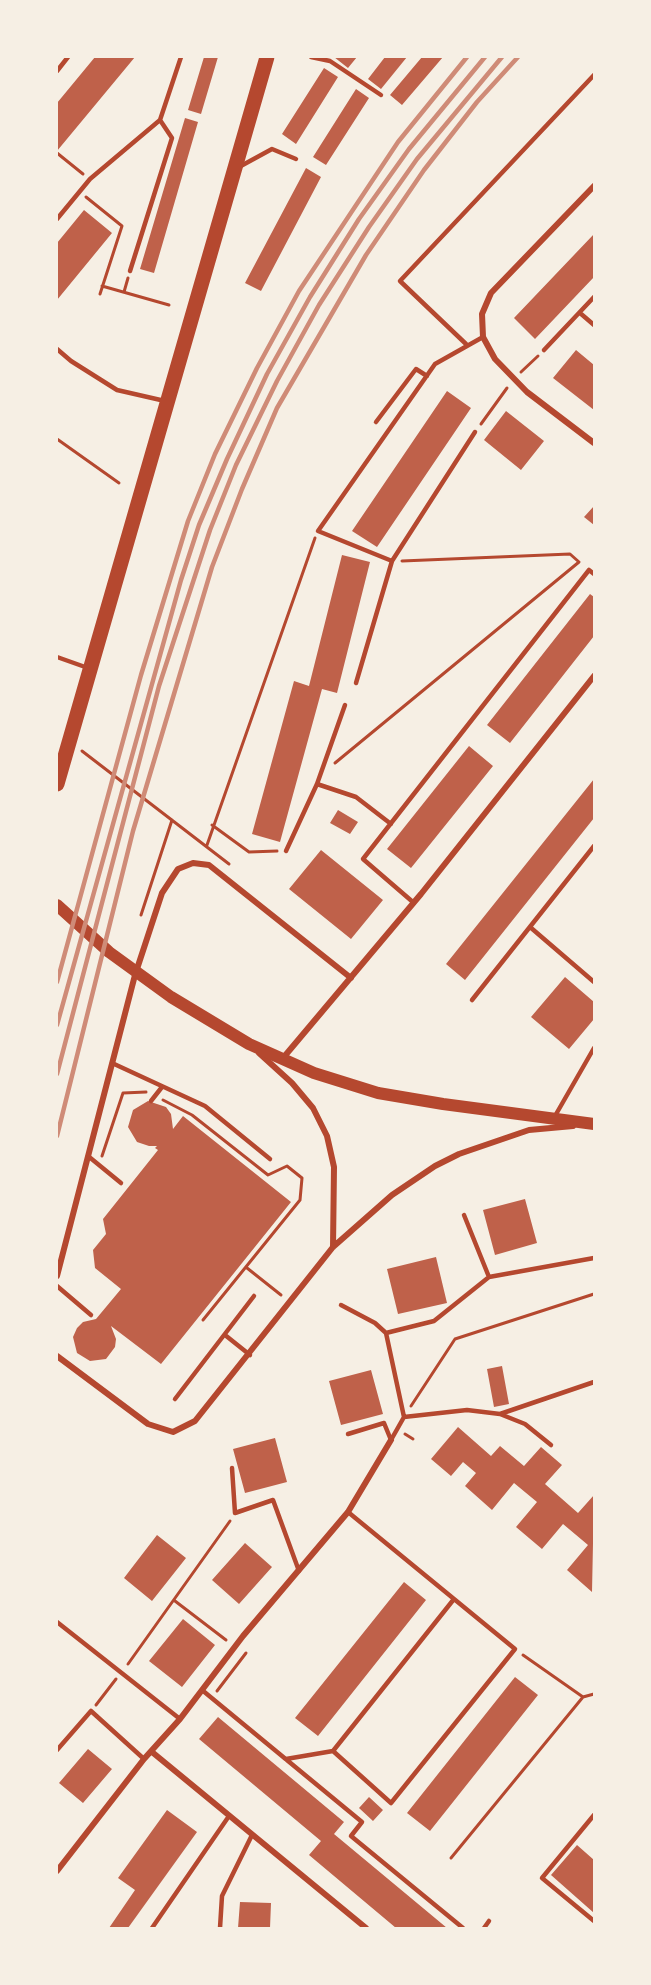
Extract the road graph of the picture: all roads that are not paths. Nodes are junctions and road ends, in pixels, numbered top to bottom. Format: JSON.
{"nodes":[{"id":1,"x":68,"y":57,"type":"edge"},
{"id":2,"x":181,"y":57,"type":"edge"},
{"id":3,"x":267,"y":57,"type":"edge"},
{"id":4,"x":311,"y":57,"type":"edge"},
{"id":5,"x":57,"y":71,"type":"edge"},
{"id":6,"x":594,"y":75,"type":"edge"},
{"id":7,"x":381,"y":95,"type":"dead end"},
{"id":8,"x":160,"y":120,"type":"junction"},
{"id":9,"x":296,"y":159,"type":"dead end"},
{"id":10,"x":233,"y":170,"type":"junction"},
{"id":11,"x":594,"y":186,"type":"edge"},
{"id":12,"x":57,"y":219,"type":"edge"},
{"id":13,"x":130,"y":271,"type":"dead end"},
{"id":14,"x":594,"y":297,"type":"edge"},
{"id":15,"x":580,"y":313,"type":"junction"},
{"id":16,"x":594,"y":325,"type":"edge"},
{"id":17,"x":483,"y":337,"type":"junction"},
{"id":18,"x":466,"y":344,"type":"junction"},
{"id":19,"x":57,"y":349,"type":"edge"},
{"id":20,"x":544,"y":350,"type":"road end"},
{"id":21,"x":427,"y":376,"type":"junction"},
{"id":22,"x":168,"y":402,"type":"junction"},
{"id":23,"x":376,"y":422,"type":"dead end"},
{"id":24,"x":475,"y":432,"type":"dead end"},
{"id":25,"x":594,"y":443,"type":"edge"},
{"id":26,"x":392,"y":561,"type":"junction"},
{"id":27,"x":592,"y":572,"type":"edge"},
{"id":28,"x":57,"y":657,"type":"edge"},
{"id":29,"x":90,"y":669,"type":"junction"},
{"id":30,"x":594,"y":676,"type":"edge"},
{"id":31,"x":356,"y":683,"type":"dead end"},
{"id":32,"x":345,"y":705,"type":"dead end"},
{"id":33,"x":57,"y":784,"type":"edge"},
{"id":34,"x":317,"y":784,"type":"junction"},
{"id":35,"x":391,"y":824,"type":"junction"},
{"id":36,"x":594,"y":846,"type":"edge"},
{"id":37,"x":286,"y":851,"type":"road end"},
{"id":38,"x":414,"y":903,"type":"junction"},
{"id":39,"x":57,"y":905,"type":"edge"},
{"id":40,"x":530,"y":927,"type":"junction"},
{"id":41,"x":351,"y":978,"type":"junction"},
{"id":42,"x":594,"y":982,"type":"edge"},
{"id":43,"x":472,"y":1000,"type":"dead end"},
{"id":44,"x":249,"y":1044,"type":"junction"},
{"id":45,"x":594,"y":1048,"type":"edge"},
{"id":46,"x":282,"y":1059,"type":"junction"},
{"id":47,"x":112,"y":1063,"type":"junction"},
{"id":48,"x":162,"y":1087,"type":"junction"},
{"id":49,"x":151,"y":1101,"type":"dead end"},
{"id":50,"x":554,"y":1119,"type":"junction"},
{"id":51,"x":594,"y":1124,"type":"edge"},
{"id":52,"x":88,"y":1156,"type":"junction"},
{"id":53,"x":270,"y":1159,"type":"dead end"},
{"id":54,"x":121,"y":1183,"type":"dead end"},
{"id":55,"x":464,"y":1215,"type":"dead end"},
{"id":56,"x":333,"y":1247,"type":"junction"},
{"id":57,"x":594,"y":1258,"type":"edge"},
{"id":58,"x":57,"y":1276,"type":"edge"},
{"id":59,"x":489,"y":1277,"type":"junction"},
{"id":60,"x":57,"y":1286,"type":"edge"},
{"id":61,"x":254,"y":1296,"type":"dead end"},
{"id":62,"x":341,"y":1305,"type":"dead end"},
{"id":63,"x":91,"y":1315,"type":"dead end"},
{"id":64,"x":386,"y":1333,"type":"junction"},
{"id":65,"x":225,"y":1335,"type":"junction"},
{"id":66,"x":250,"y":1355,"type":"junction"},
{"id":67,"x":57,"y":1356,"type":"edge"},
{"id":68,"x":594,"y":1382,"type":"edge"},
{"id":69,"x":175,"y":1399,"type":"dead end"},
{"id":70,"x":500,"y":1414,"type":"junction"},
{"id":71,"x":405,"y":1417,"type":"junction"},
{"id":72,"x":348,"y":1434,"type":"dead end"},
{"id":73,"x":391,"y":1440,"type":"junction"},
{"id":74,"x":551,"y":1445,"type":"dead end"},
{"id":75,"x":232,"y":1468,"type":"dead end"},
{"id":76,"x":348,"y":1512,"type":"junction"},
{"id":77,"x":298,"y":1571,"type":"junction"},
{"id":78,"x":454,"y":1599,"type":"junction"},
{"id":79,"x":57,"y":1622,"type":"edge"},
{"id":80,"x":202,"y":1690,"type":"junction"},
{"id":81,"x":180,"y":1719,"type":"junction"},
{"id":82,"x":57,"y":1750,"type":"edge"},
{"id":83,"x":333,"y":1751,"type":"junction"},
{"id":84,"x":152,"y":1752,"type":"junction"},
{"id":85,"x":286,"y":1758,"type":"junction"},
{"id":86,"x":144,"y":1759,"type":"junction"},
{"id":87,"x":594,"y":1815,"type":"edge"},
{"id":88,"x":230,"y":1816,"type":"junction"},
{"id":89,"x":252,"y":1835,"type":"junction"},
{"id":90,"x":57,"y":1871,"type":"edge"},
{"id":91,"x":594,"y":1921,"type":"edge"},
{"id":92,"x":489,"y":1922,"type":"dead end"},
{"id":93,"x":152,"y":1928,"type":"edge"},
{"id":94,"x":220,"y":1928,"type":"edge"},
{"id":95,"x":366,"y":1928,"type":"edge"},
{"id":96,"x":463,"y":1928,"type":"edge"},
{"id":97,"x":484,"y":1928,"type":"edge"}],
"edges":[{"from":1,"to":5,"type":"lane"},
{"from":2,"to":8,"type":"lane"},
{"from":3,"to":10,"type":"main road"},
{"from":4,"to":7,"type":"lane"},
{"from":6,"to":18,"type":"lane"},
{"from":8,"to":12,"type":"lane"},
{"from":8,"to":13,"type":"lane"},
{"from":9,"to":10,"type":"lane"},
{"from":10,"to":22,"type":"main road"},
{"from":11,"to":17,"type":"street"},
{"from":14,"to":15,"type":"lane"},
{"from":15,"to":16,"type":"lane"},
{"from":15,"to":20,"type":"lane"},
{"from":17,"to":18,"type":"lane"},
{"from":17,"to":25,"type":"street"},
{"from":18,"to":21,"type":"lane"},
{"from":19,"to":22,"type":"lane"},
{"from":21,"to":23,"type":"lane"},
{"from":21,"to":26,"type":"lane"},
{"from":22,"to":29,"type":"main road"},
{"from":24,"to":26,"type":"lane"},
{"from":26,"to":31,"type":"lane"},
{"from":27,"to":35,"type":"lane"},
{"from":28,"to":29,"type":"lane"},
{"from":29,"to":33,"type":"main road"},
{"from":30,"to":38,"type":"street"},
{"from":32,"to":34,"type":"lane"},
{"from":34,"to":35,"type":"lane"},
{"from":34,"to":37,"type":"lane"},
{"from":35,"to":38,"type":"lane"},
{"from":36,"to":40,"type":"lane"},
{"from":38,"to":41,"type":"street"},
{"from":39,"to":44,"type":"main road"},
{"from":40,"to":42,"type":"lane"},
{"from":40,"to":43,"type":"lane"},
{"from":41,"to":46,"type":"street"},
{"from":41,"to":47,"type":"street"},
{"from":44,"to":46,"type":"main road"},
{"from":44,"to":56,"type":"street"},
{"from":45,"to":50,"type":"lane"},
{"from":46,"to":50,"type":"main road"},
{"from":47,"to":48,"type":"lane"},
{"from":47,"to":52,"type":"street"},
{"from":48,"to":49,"type":"lane"},
{"from":48,"to":53,"type":"lane"},
{"from":50,"to":51,"type":"main road"},
{"from":51,"to":56,"type":"street"},
{"from":52,"to":54,"type":"lane"},
{"from":52,"to":58,"type":"street"},
{"from":55,"to":59,"type":"lane"},
{"from":56,"to":66,"type":"street"},
{"from":57,"to":59,"type":"lane"},
{"from":59,"to":64,"type":"lane"},
{"from":60,"to":63,"type":"lane"},
{"from":61,"to":65,"type":"lane"},
{"from":62,"to":64,"type":"lane"},
{"from":64,"to":71,"type":"lane"},
{"from":65,"to":66,"type":"lane"},
{"from":65,"to":69,"type":"lane"},
{"from":66,"to":67,"type":"street"},
{"from":68,"to":70,"type":"lane"},
{"from":70,"to":71,"type":"lane"},
{"from":70,"to":74,"type":"lane"},
{"from":71,"to":73,"type":"lane"},
{"from":72,"to":73,"type":"lane"},
{"from":73,"to":76,"type":"street"},
{"from":75,"to":77,"type":"lane"},
{"from":76,"to":77,"type":"street"},
{"from":76,"to":78,"type":"lane"},
{"from":77,"to":80,"type":"street"},
{"from":78,"to":83,"type":"lane"},
{"from":78,"to":83,"type":"lane"},
{"from":79,"to":81,"type":"lane"},
{"from":80,"to":81,"type":"street"},
{"from":80,"to":85,"type":"lane"},
{"from":81,"to":84,"type":"street"},
{"from":82,"to":86,"type":"lane"},
{"from":83,"to":85,"type":"lane"},
{"from":84,"to":86,"type":"street"},
{"from":84,"to":88,"type":"street"},
{"from":85,"to":96,"type":"lane"},
{"from":86,"to":90,"type":"street"},
{"from":87,"to":91,"type":"lane"},
{"from":88,"to":89,"type":"street"},
{"from":88,"to":93,"type":"lane"},
{"from":89,"to":94,"type":"lane"},
{"from":89,"to":95,"type":"street"},
{"from":92,"to":97,"type":"lane"}]}
